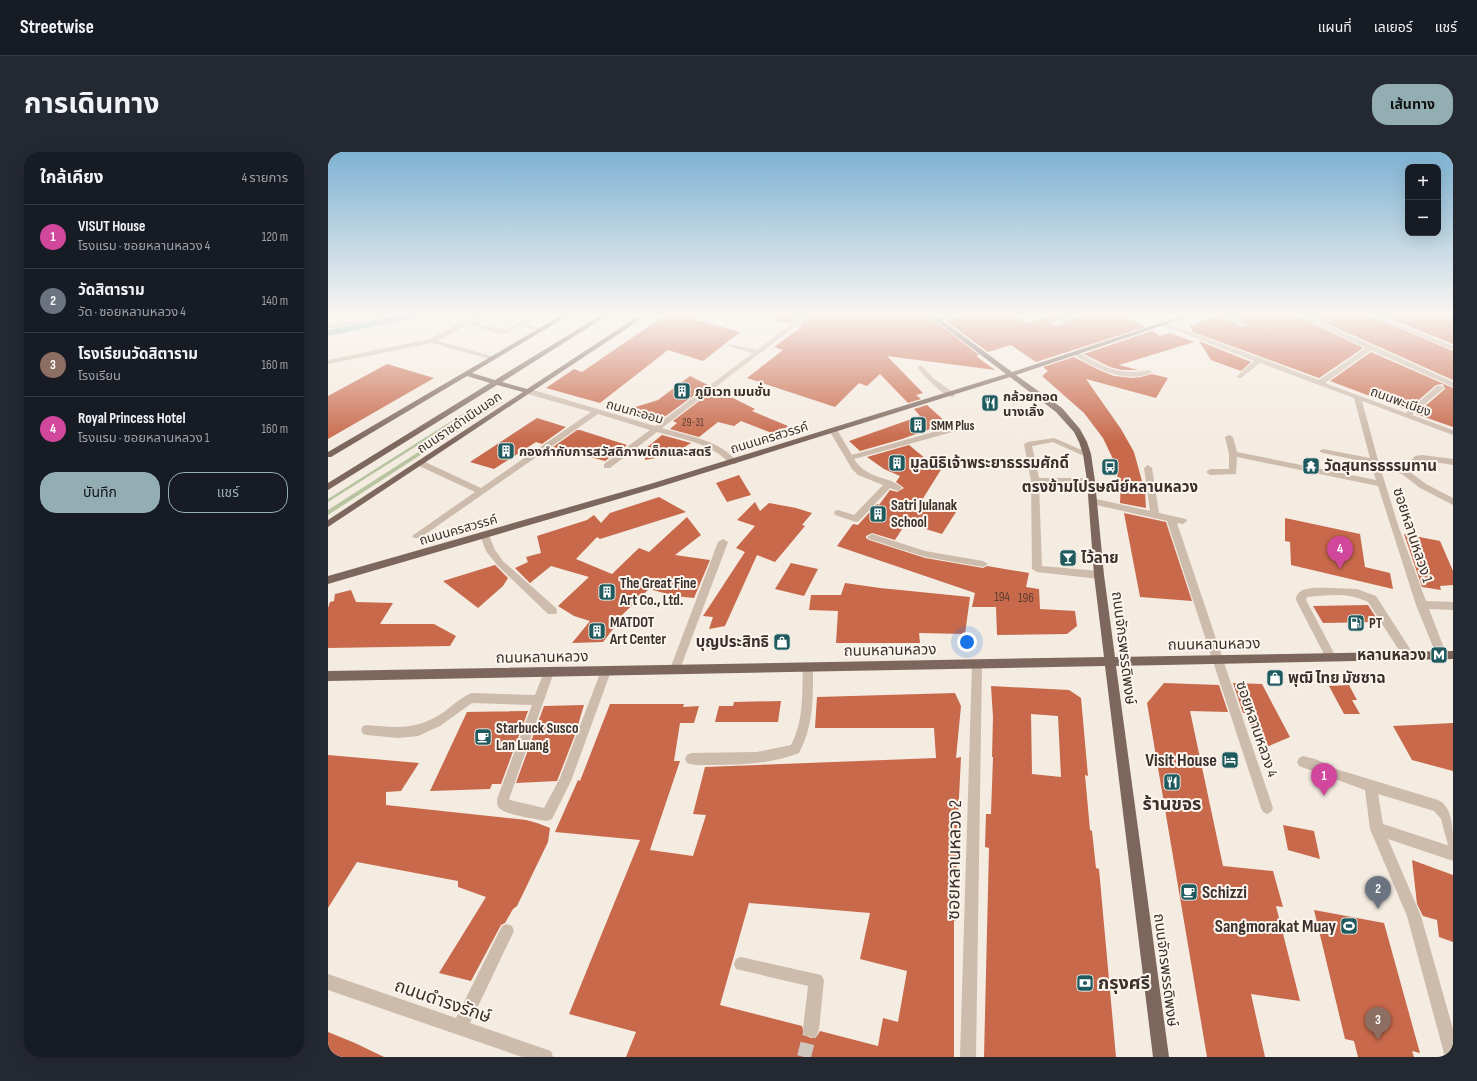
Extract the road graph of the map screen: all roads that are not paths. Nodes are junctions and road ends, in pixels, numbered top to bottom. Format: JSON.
{"nodes":[{"id":1,"x":352,"y":357,"type":"edge"},
{"id":2,"x":537,"y":357,"type":"edge"},
{"id":3,"x":579,"y":357,"type":"edge"},
{"id":4,"x":751,"y":357,"type":"edge"},
{"id":5,"x":987,"y":357,"type":"edge"},
{"id":6,"x":1066,"y":357,"type":"edge"},
{"id":7,"x":1082,"y":357,"type":"edge"},
{"id":8,"x":1248,"y":357,"type":"edge"},
{"id":9,"x":1357,"y":357,"type":"edge"},
{"id":10,"x":1393,"y":357,"type":"edge"},
{"id":11,"x":493,"y":358,"type":"edge"},
{"id":12,"x":1258,"y":361,"type":"junction"},
{"id":13,"x":328,"y":362,"type":"edge"},
{"id":14,"x":920,"y":367,"type":"dead end"},
{"id":15,"x":1149,"y":372,"type":"dead end"},
{"id":16,"x":466,"y":374,"type":"junction"},
{"id":17,"x":1011,"y":375,"type":"junction"},
{"id":18,"x":1239,"y":377,"type":"dead end"},
{"id":19,"x":496,"y":383,"type":"junction"},
{"id":20,"x":1320,"y":383,"type":"junction"},
{"id":21,"x":1453,"y":385,"type":"edge"},
{"id":22,"x":1440,"y":388,"type":"dead end"},
{"id":23,"x":527,"y":391,"type":"junction"},
{"id":24,"x":951,"y":395,"type":"junction"},
{"id":25,"x":1357,"y":397,"type":"junction"},
{"id":26,"x":596,"y":412,"type":"junction"},
{"id":27,"x":1407,"y":416,"type":"junction"},
{"id":28,"x":968,"y":425,"type":"dead end"},
{"id":29,"x":656,"y":429,"type":"junction"},
{"id":30,"x":833,"y":430,"type":"junction"},
{"id":31,"x":1453,"y":433,"type":"edge"},
{"id":32,"x":1229,"y":438,"type":"dead end"},
{"id":33,"x":1323,"y":451,"type":"dead end"},
{"id":34,"x":1087,"y":454,"type":"junction"},
{"id":35,"x":1233,"y":454,"type":"junction"},
{"id":36,"x":328,"y":455,"type":"edge"},
{"id":37,"x":850,"y":458,"type":"junction"},
{"id":38,"x":420,"y":462,"type":"junction"},
{"id":39,"x":732,"y":462,"type":"junction"},
{"id":40,"x":1453,"y":462,"type":"edge"},
{"id":41,"x":1376,"y":464,"type":"junction"},
{"id":42,"x":607,"y":466,"type":"dead end"},
{"id":43,"x":1148,"y":468,"type":"dead end"},
{"id":44,"x":1210,"y":472,"type":"dead end"},
{"id":45,"x":1405,"y":472,"type":"junction"},
{"id":46,"x":1035,"y":481,"type":"junction"},
{"id":47,"x":1091,"y":481,"type":"junction"},
{"id":48,"x":889,"y":484,"type":"junction"},
{"id":49,"x":1382,"y":484,"type":"junction"},
{"id":50,"x":328,"y":487,"type":"edge"},
{"id":51,"x":898,"y":488,"type":"dead end"},
{"id":52,"x":481,"y":491,"type":"junction"},
{"id":53,"x":1092,"y":501,"type":"junction"},
{"id":54,"x":1453,"y":502,"type":"edge"},
{"id":55,"x":838,"y":513,"type":"dead end"},
{"id":56,"x":1155,"y":514,"type":"junction"},
{"id":57,"x":1171,"y":518,"type":"junction"},
{"id":58,"x":1183,"y":521,"type":"dead end"},
{"id":59,"x":328,"y":524,"type":"edge"},
{"id":60,"x":485,"y":535,"type":"junction"},
{"id":61,"x":418,"y":536,"type":"dead end"},
{"id":62,"x":872,"y":537,"type":"dead end"},
{"id":63,"x":723,"y":542,"type":"dead end"},
{"id":64,"x":983,"y":564,"type":"dead end"},
{"id":65,"x":1099,"y":575,"type":"junction"},
{"id":66,"x":328,"y":580,"type":"edge"},
{"id":67,"x":1421,"y":605,"type":"junction"},
{"id":68,"x":1453,"y":606,"type":"edge"},
{"id":69,"x":552,"y":611,"type":"dead end"},
{"id":70,"x":1408,"y":655,"type":"junction"},
{"id":71,"x":1453,"y":655,"type":"edge"},
{"id":72,"x":1442,"y":656,"type":"junction"},
{"id":73,"x":1331,"y":657,"type":"junction"},
{"id":74,"x":1217,"y":659,"type":"junction"},
{"id":75,"x":1110,"y":661,"type":"junction"},
{"id":76,"x":977,"y":664,"type":"junction"},
{"id":77,"x":808,"y":667,"type":"junction"},
{"id":78,"x":675,"y":669,"type":"junction"},
{"id":79,"x":606,"y":671,"type":"junction"},
{"id":80,"x":549,"y":672,"type":"junction"},
{"id":81,"x":328,"y":676,"type":"edge"},
{"id":82,"x":539,"y":700,"type":"junction"},
{"id":83,"x":367,"y":730,"type":"dead end"},
{"id":84,"x":691,"y":759,"type":"dead end"},
{"id":85,"x":1302,"y":762,"type":"dead end"},
{"id":86,"x":1371,"y":785,"type":"junction"},
{"id":87,"x":1267,"y":808,"type":"dead end"},
{"id":88,"x":1377,"y":829,"type":"junction"},
{"id":89,"x":1453,"y":840,"type":"edge"},
{"id":90,"x":1453,"y":854,"type":"edge"},
{"id":91,"x":507,"y":931,"type":"dead end"},
{"id":92,"x":741,"y":964,"type":"dead end"},
{"id":93,"x":328,"y":982,"type":"edge"},
{"id":94,"x":460,"y":1028,"type":"junction"},
{"id":95,"x":811,"y":1028,"type":"tunnel mouth"},
{"id":96,"x":545,"y":1057,"type":"edge"},
{"id":97,"x":968,"y":1057,"type":"edge"},
{"id":98,"x":1161,"y":1057,"type":"edge"},
{"id":99,"x":1453,"y":1057,"type":"edge"}],
"edges":[{"from":1,"to":13,"type":"street"},
{"from":2,"to":19,"type":"main road","name":"ถนนราชดำเนินนอก"},
{"from":3,"to":23,"type":"main road","name":"ถนนราชดำเนินนอก"},
{"from":4,"to":29,"type":"street"},
{"from":5,"to":17,"type":"main road","name":"ถนนจักรพรรดิพงษ์"},
{"from":6,"to":17,"type":"main road","name":"ถนนนครสวรรค์"},
{"from":7,"to":15,"type":"street"},
{"from":8,"to":12,"type":"street","name":"ถนนพะเนียง"},
{"from":9,"to":20,"type":"street"},
{"from":10,"to":21,"type":"street"},
{"from":11,"to":16,"type":"main road"},
{"from":12,"to":18,"type":"street"},
{"from":12,"to":20,"type":"street","name":"ถนนพะเนียง"},
{"from":14,"to":24,"type":"street"},
{"from":16,"to":19,"type":"main road"},
{"from":16,"to":36,"type":"main road"},
{"from":17,"to":24,"type":"main road","name":"ถนนนครสวรรค์"},
{"from":17,"to":34,"type":"main road","name":"ถนนจักรพรรดิพงษ์"},
{"from":19,"to":23,"type":"main road"},
{"from":19,"to":50,"type":"main road","name":"ถนนราชดำเนินนอก"},
{"from":20,"to":25,"type":"street","name":"ถนนพะเนียง"},
{"from":22,"to":27,"type":"street"},
{"from":23,"to":26,"type":"street","name":"ถนนกะออม"},
{"from":23,"to":38,"type":"main road","name":"ถนนราชดำเนินนอก"},
{"from":24,"to":30,"type":"main road","name":"ถนนนครสวรรค์"},
{"from":25,"to":27,"type":"street","name":"ถนนพะเนียง"},
{"from":25,"to":41,"type":"street","name":"ซอยหลานหลวง 1"},
{"from":26,"to":29,"type":"street","name":"ถนนกะออม"},
{"from":26,"to":52,"type":"street"},
{"from":27,"to":31,"type":"street","name":"ถนนพะเนียง"},
{"from":28,"to":37,"type":"street"},
{"from":29,"to":39,"type":"street","name":"ถนนกะออม"},
{"from":29,"to":42,"type":"street"},
{"from":30,"to":37,"type":"street"},
{"from":30,"to":39,"type":"main road","name":"ถนนนครสวรรค์"},
{"from":32,"to":35,"type":"street"},
{"from":33,"to":41,"type":"street"},
{"from":34,"to":46,"type":"street"},
{"from":34,"to":47,"type":"main road","name":"ถนนจักรพรรดิพงษ์"},
{"from":35,"to":44,"type":"street"},
{"from":35,"to":49,"type":"street"},
{"from":37,"to":48,"type":"street"},
{"from":38,"to":52,"type":"street"},
{"from":38,"to":59,"type":"main road","name":"ถนนราชดำเนินนอก"},
{"from":39,"to":60,"type":"main road","name":"ถนนนครสวรรค์"},
{"from":40,"to":45,"type":"street"},
{"from":41,"to":45,"type":"street"},
{"from":41,"to":49,"type":"street","name":"ซอยหลานหลวง 1"},
{"from":43,"to":56,"type":"street"},
{"from":45,"to":54,"type":"street"},
{"from":46,"to":47,"type":"street"},
{"from":46,"to":65,"type":"street"},
{"from":47,"to":53,"type":"main road","name":"ถนนจักรพรรดิพงษ์"},
{"from":48,"to":51,"type":"street"},
{"from":48,"to":55,"type":"street"},
{"from":49,"to":67,"type":"street","name":"ซอยหลานหลวง 1"},
{"from":52,"to":61,"type":"street"},
{"from":53,"to":56,"type":"street"},
{"from":53,"to":65,"type":"main road","name":"ถนนจักรพรรดิพงษ์"},
{"from":56,"to":57,"type":"street"},
{"from":57,"to":58,"type":"street"},
{"from":57,"to":74,"type":"street","name":"ซอยหลานหลวง 4"},
{"from":60,"to":66,"type":"main road","name":"ถนนนครสวรรค์"},
{"from":60,"to":69,"type":"street"},
{"from":62,"to":64,"type":"street"},
{"from":63,"to":78,"type":"street"},
{"from":65,"to":75,"type":"main road","name":"ถนนจักรพรรดิพงษ์"},
{"from":67,"to":68,"type":"street"},
{"from":67,"to":72,"type":"street","name":"ซอยหลานหลวง 1"},
{"from":70,"to":72,"type":"main road","name":"ถนนหลานหลวง"},
{"from":70,"to":73,"type":"main road","name":"ถนนหลานหลวง"},
{"from":70,"to":73,"type":"street"},
{"from":71,"to":72,"type":"main road","name":"ถนนหลานหลวง"},
{"from":73,"to":74,"type":"main road","name":"ถนนหลานหลวง"},
{"from":74,"to":75,"type":"main road","name":"ถนนหลานหลวง"},
{"from":74,"to":87,"type":"street","name":"ซอยหลานหลวง 4"},
{"from":75,"to":76,"type":"main road","name":"ถนนหลานหลวง"},
{"from":75,"to":98,"type":"main road","name":"ถนนจักรพรรดิพงษ์"},
{"from":76,"to":77,"type":"main road","name":"ถนนหลานหลวง"},
{"from":76,"to":97,"type":"street","name":"ซอยหลานหลวง 2"},
{"from":77,"to":78,"type":"main road","name":"ถนนหลานหลวง"},
{"from":77,"to":84,"type":"street"},
{"from":78,"to":79,"type":"main road","name":"ถนนหลานหลวง"},
{"from":79,"to":80,"type":"main road","name":"ถนนหลานหลวง"},
{"from":79,"to":82,"type":"street"},
{"from":80,"to":81,"type":"main road","name":"ถนนหลานหลวง"},
{"from":80,"to":82,"type":"street"},
{"from":82,"to":83,"type":"street"},
{"from":85,"to":86,"type":"street"},
{"from":86,"to":88,"type":"street"},
{"from":86,"to":89,"type":"street"},
{"from":88,"to":90,"type":"street"},
{"from":88,"to":99,"type":"street"},
{"from":91,"to":94,"type":"street"},
{"from":92,"to":95,"type":"street"},
{"from":93,"to":94,"type":"street","name":"ถนนดำรงรักษ์"},
{"from":94,"to":96,"type":"street","name":"ถนนดำรงรักษ์"}]}
